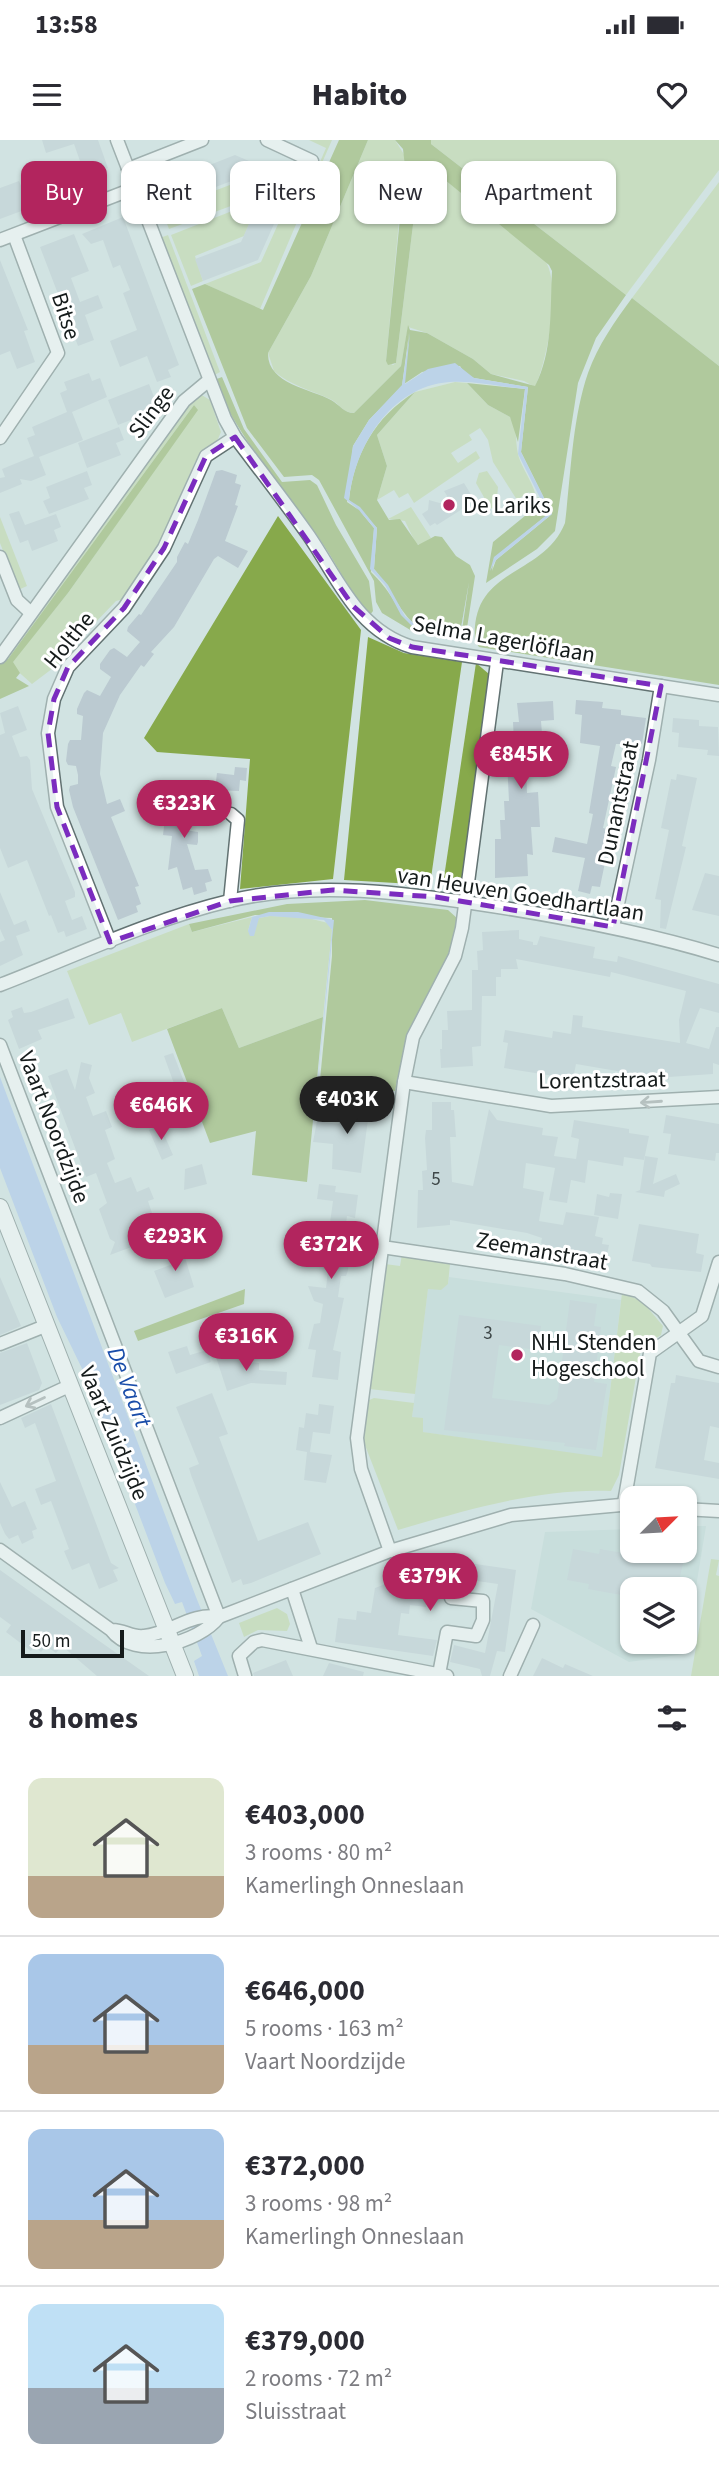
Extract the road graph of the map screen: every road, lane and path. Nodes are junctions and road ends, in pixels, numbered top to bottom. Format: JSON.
{"nodes":[{"id":1,"x":117,"y":140,"type":"edge"},
{"id":2,"x":202,"y":140,"type":"edge"},
{"id":3,"x":267,"y":140,"type":"edge"},
{"id":4,"x":125,"y":161,"type":"edge"},
{"id":5,"x":148,"y":161,"type":"edge"},
{"id":6,"x":312,"y":161,"type":"dead end"},
{"id":7,"x":121,"y":193,"type":"edge"},
{"id":8,"x":149,"y":224,"type":"edge"},
{"id":9,"x":14,"y":235,"type":"junction"},
{"id":10,"x":0,"y":240,"type":"edge"},
{"id":11,"x":208,"y":381,"type":"junction"},
{"id":12,"x":235,"y":437,"type":"junction"},
{"id":13,"x":0,"y":438,"type":"edge"},
{"id":14,"x":0,"y":557,"type":"edge"},
{"id":15,"x":31,"y":613,"type":"junction"},
{"id":16,"x":0,"y":657,"type":"edge"},
{"id":17,"x":497,"y":662,"type":"junction"},
{"id":18,"x":661,"y":686,"type":"junction"},
{"id":19,"x":719,"y":695,"type":"edge"},
{"id":20,"x":231,"y":814,"type":"dead end"},
{"id":21,"x":230,"y":901,"type":"junction"},
{"id":22,"x":466,"y":902,"type":"junction"},
{"id":23,"x":613,"y":927,"type":"junction"},
{"id":24,"x":110,"y":942,"type":"junction"},
{"id":25,"x":719,"y":955,"type":"edge"},
{"id":26,"x":0,"y":985,"type":"edge"},
{"id":27,"x":0,"y":1045,"type":"edge"},
{"id":28,"x":404,"y":1082,"type":"junction"},
{"id":29,"x":719,"y":1097,"type":"edge"},
{"id":30,"x":0,"y":1207,"type":"edge"},
{"id":31,"x":382,"y":1247,"type":"junction"},
{"id":32,"x":719,"y":1262,"type":"edge"},
{"id":33,"x":38,"y":1328,"type":"junction"},
{"id":34,"x":676,"y":1332,"type":"junction"},
{"id":35,"x":0,"y":1344,"type":"edge"},
{"id":36,"x":719,"y":1367,"type":"edge"},
{"id":37,"x":69,"y":1386,"type":"junction"},
{"id":38,"x":0,"y":1418,"type":"edge"},
{"id":39,"x":630,"y":1486,"type":"edge"},
{"id":40,"x":620,"y":1505,"type":"edge"},
{"id":41,"x":697,"y":1510,"type":"edge"},
{"id":42,"x":719,"y":1511,"type":"edge"},
{"id":43,"x":0,"y":1550,"type":"edge"},
{"id":44,"x":390,"y":1551,"type":"junction"},
{"id":45,"x":292,"y":1589,"type":"junction"},
{"id":46,"x":451,"y":1598,"type":"dead end"},
{"id":47,"x":219,"y":1617,"type":"junction"},
{"id":48,"x":533,"y":1625,"type":"dead end"},
{"id":49,"x":169,"y":1635,"type":"junction"},
{"id":50,"x":311,"y":1648,"type":"junction"},
{"id":51,"x":443,"y":1675,"type":"edge"},
{"id":52,"x":186,"y":1676,"type":"edge"},
{"id":53,"x":245,"y":1676,"type":"edge"},
{"id":54,"x":510,"y":1676,"type":"edge"}],
"edges":[{"from":1,"to":4,"type":"street","name":"Slinge"},
{"from":2,"to":5,"type":"street"},
{"from":3,"to":6,"type":"street"},
{"from":7,"to":9,"type":"street"},
{"from":8,"to":11,"type":"street","name":"Slinge"},
{"from":9,"to":10,"type":"street"},
{"from":9,"to":13,"type":"street","name":"Bitse"},
{"from":11,"to":12,"type":"street","name":"Selma Lagerlöflaan"},
{"from":11,"to":15,"type":"street","name":"Slinge"},
{"from":12,"to":17,"type":"street","name":"Selma Lagerlöflaan"},
{"from":12,"to":24,"type":"street","name":"Holthe"},
{"from":14,"to":15,"type":"street"},
{"from":15,"to":16,"type":"street","name":"Slinge"},
{"from":17,"to":18,"type":"street","name":"Selma Lagerlöflaan"},
{"from":17,"to":22,"type":"street"},
{"from":18,"to":19,"type":"street","name":"Selma Lagerlöflaan"},
{"from":18,"to":23,"type":"street","name":"Dunantstraat"},
{"from":20,"to":21,"type":"street"},
{"from":21,"to":22,"type":"street","name":"van Heuven Goedhartlaan"},
{"from":21,"to":24,"type":"street","name":"van Heuven Goedhartlaan"},
{"from":22,"to":23,"type":"street","name":"van Heuven Goedhartlaan"},
{"from":22,"to":28,"type":"street"},
{"from":23,"to":25,"type":"street","name":"van Heuven Goedhartlaan"},
{"from":24,"to":26,"type":"street","name":"van Heuven Goedhartlaan"},
{"from":27,"to":47,"type":"street","name":"Vaart Noordzijde"},
{"from":29,"to":28,"type":"street","name":"Lorentzstraat","one_way":true},
{"from":28,"to":31,"type":"street"},
{"from":30,"to":33,"type":"main road","name":"Vaart Zuidzijde"},
{"from":31,"to":34,"type":"street","name":"Zeemanstraat"},
{"from":31,"to":44,"type":"street"},
{"from":32,"to":34,"type":"street"},
{"from":33,"to":35,"type":"street"},
{"from":33,"to":37,"type":"main road","name":"Vaart Zuidzijde"},
{"from":34,"to":36,"type":"street","name":"Zeemanstraat"},
{"from":34,"to":39,"type":"street"},
{"from":37,"to":38,"type":"street","one_way":true},
{"from":37,"to":49,"type":"main road","name":"Vaart Zuidzijde"},
{"from":40,"to":44,"type":"street"},
{"from":41,"to":42,"type":"street"},
{"from":43,"to":49,"type":"street"},
{"from":44,"to":45,"type":"street"},
{"from":45,"to":47,"type":"street"},
{"from":45,"to":50,"type":"street"},
{"from":46,"to":51,"type":"street"},
{"from":47,"to":49,"type":"street"},
{"from":47,"to":49,"type":"street"},
{"from":48,"to":54,"type":"street"},
{"from":49,"to":52,"type":"main road","name":"Vaart Zuidzijde"},
{"from":50,"to":51,"type":"street"},
{"from":50,"to":53,"type":"street"}]}
